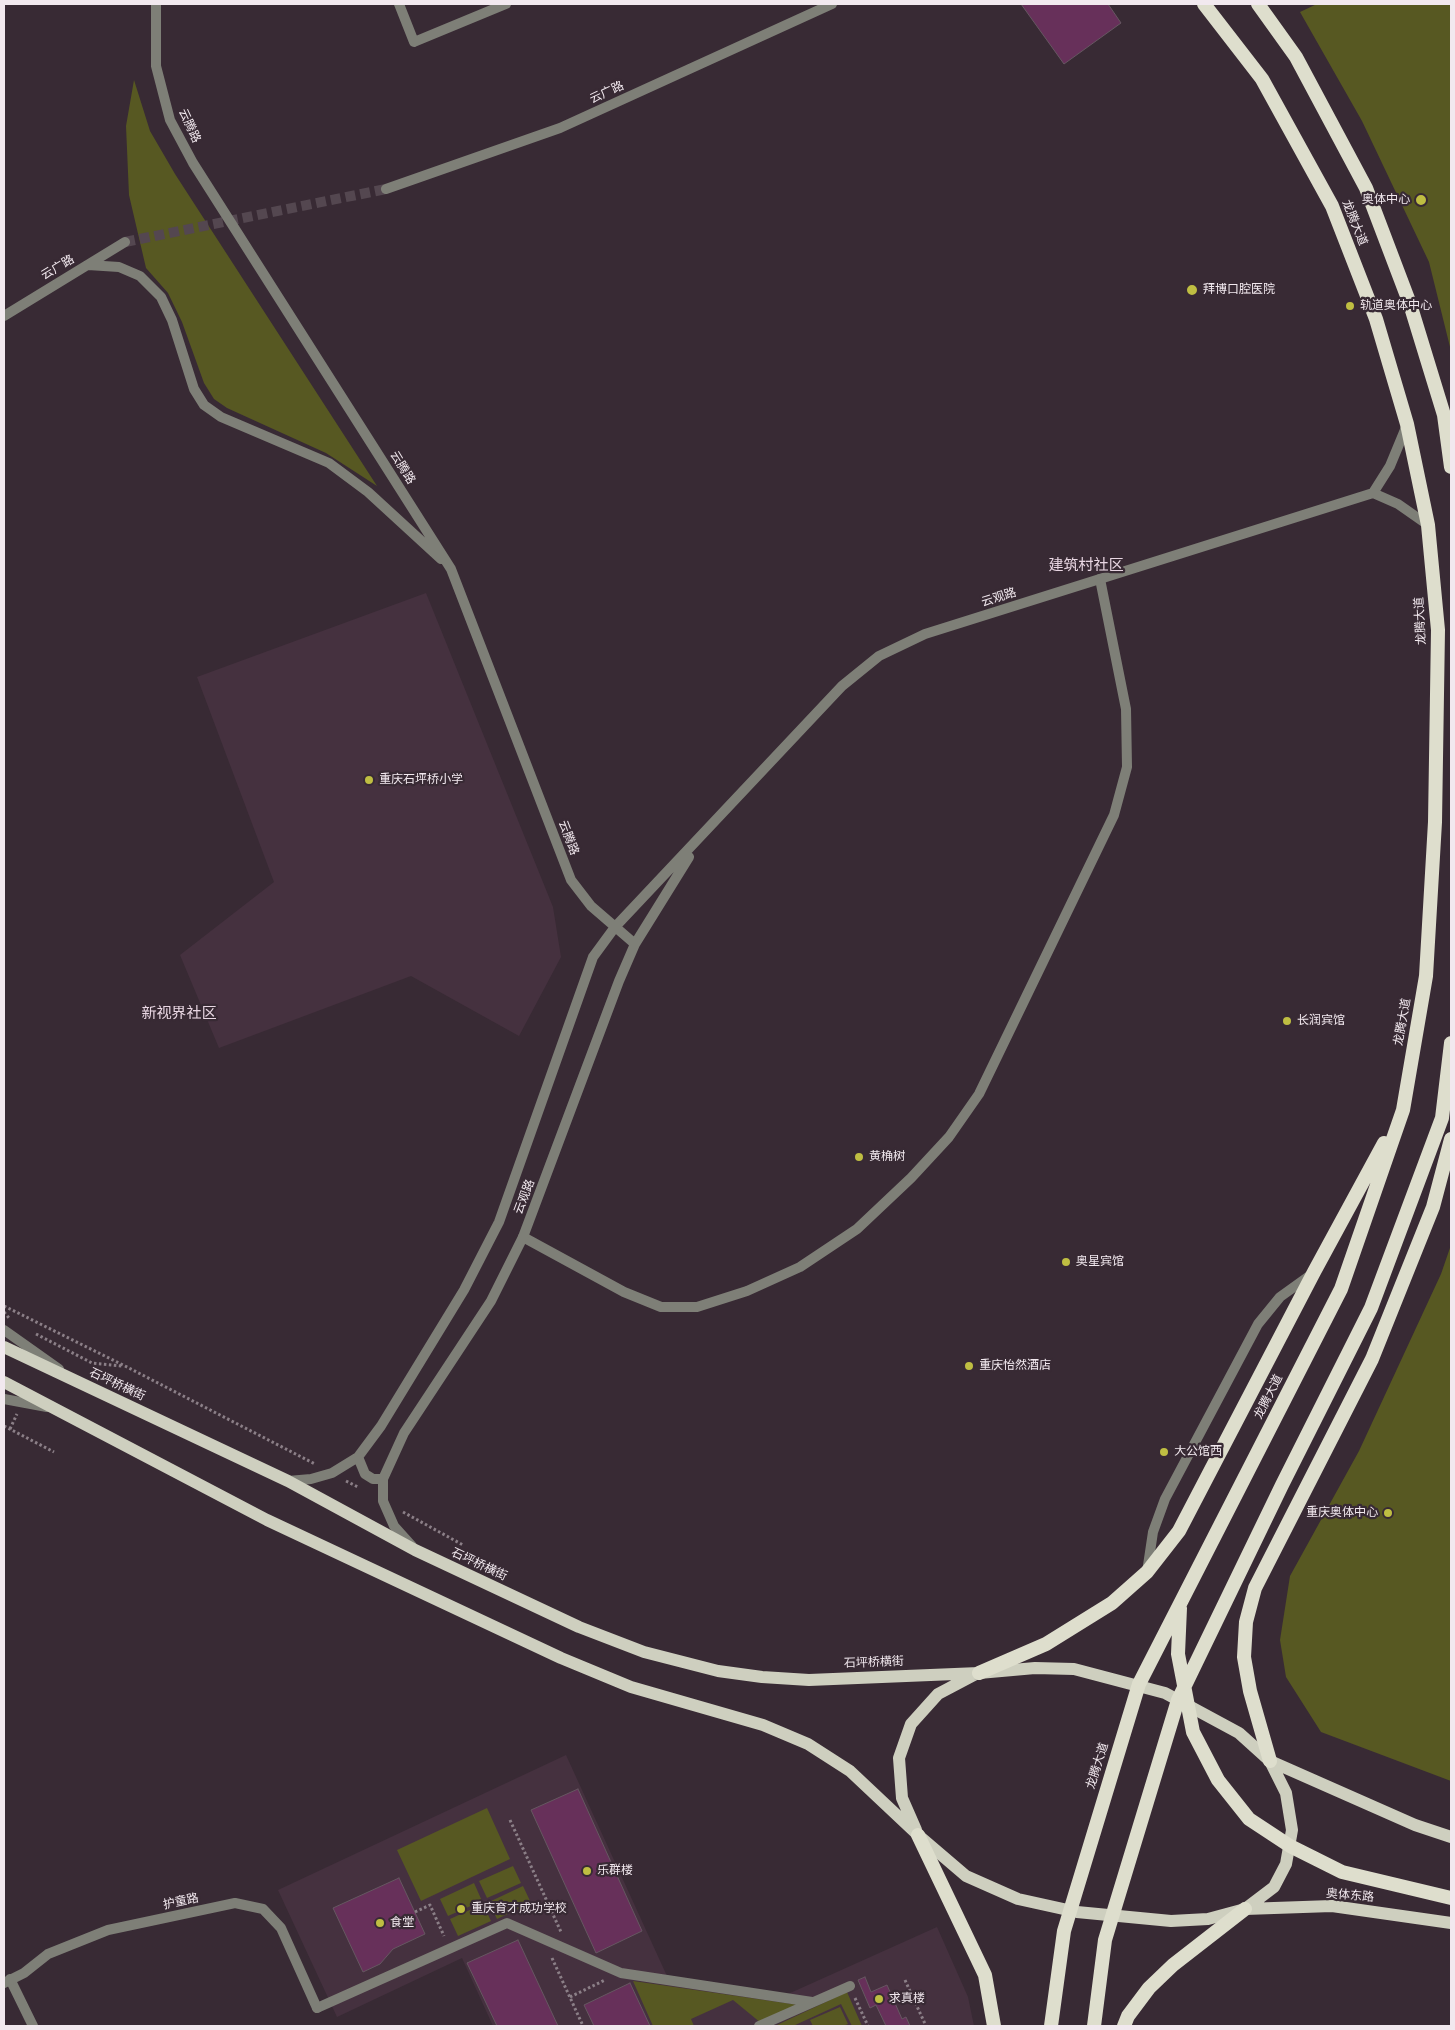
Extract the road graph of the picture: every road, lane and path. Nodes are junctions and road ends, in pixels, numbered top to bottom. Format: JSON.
{"nodes":[{"id":1,"x":156,"y":4,"type":"edge"},
{"id":2,"x":399,"y":4,"type":"edge"},
{"id":3,"x":506,"y":4,"type":"edge"},
{"id":4,"x":832,"y":4,"type":"edge"},
{"id":5,"x":1204,"y":4,"type":"edge"},
{"id":6,"x":1258,"y":4,"type":"edge"},
{"id":7,"x":386,"y":188,"type":"tunnel mouth"},
{"id":8,"x":125,"y":242,"type":"tunnel mouth"},
{"id":9,"x":88,"y":265,"type":"junction"},
{"id":10,"x":4,"y":316,"type":"edge"},
{"id":11,"x":1444,"y":415,"type":"junction"},
{"id":12,"x":1407,"y":424,"type":"junction"},
{"id":13,"x":1451,"y":441,"type":"edge"},
{"id":14,"x":1451,"y":467,"type":"edge"},
{"id":15,"x":1373,"y":493,"type":"junction"},
{"id":16,"x":1428,"y":525,"type":"junction"},
{"id":17,"x":451,"y":569,"type":"junction"},
{"id":18,"x":1100,"y":579,"type":"junction"},
{"id":19,"x":700,"y":839,"type":"junction"},
{"id":20,"x":615,"y":927,"type":"junction"},
{"id":21,"x":635,"y":944,"type":"junction"},
{"id":22,"x":1451,"y":1043,"type":"edge"},
{"id":23,"x":1402,"y":1110,"type":"junction"},
{"id":24,"x":1451,"y":1138,"type":"edge"},
{"id":25,"x":523,"y":1237,"type":"junction"},
{"id":26,"x":1314,"y":1272,"type":"junction"},
{"id":27,"x":4,"y":1306,"type":"edge"},
{"id":28,"x":4,"y":1330,"type":"edge"},
{"id":29,"x":29,"y":1330,"type":"dead end"},
{"id":30,"x":4,"y":1347,"type":"edge"},
{"id":31,"x":126,"y":1366,"type":"junction"},
{"id":32,"x":4,"y":1382,"type":"edge"},
{"id":33,"x":78,"y":1382,"type":"junction"},
{"id":34,"x":4,"y":1398,"type":"edge"},
{"id":35,"x":59,"y":1410,"type":"junction"},
{"id":36,"x":4,"y":1426,"type":"edge"},
{"id":37,"x":54,"y":1452,"type":"dead end"},
{"id":38,"x":358,"y":1457,"type":"junction"},
{"id":39,"x":321,"y":1467,"type":"dead end"},
{"id":40,"x":383,"y":1479,"type":"junction"},
{"id":41,"x":288,"y":1481,"type":"junction"},
{"id":42,"x":396,"y":1508,"type":"dead end"},
{"id":43,"x":463,"y":1545,"type":"dead end"},
{"id":44,"x":415,"y":1550,"type":"junction"},
{"id":45,"x":1147,"y":1572,"type":"junction"},
{"id":46,"x":1181,"y":1602,"type":"junction"},
{"id":47,"x":979,"y":1673,"type":"junction"},
{"id":48,"x":1270,"y":1761,"type":"junction"},
{"id":49,"x":510,"y":1820,"type":"dead end"},
{"id":50,"x":918,"y":1835,"type":"junction"},
{"id":51,"x":1451,"y":1837,"type":"edge"},
{"id":52,"x":1451,"y":1898,"type":"edge"},
{"id":53,"x":1245,"y":1910,"type":"junction"},
{"id":54,"x":415,"y":1912,"type":"dead end"},
{"id":55,"x":1451,"y":1923,"type":"edge"},
{"id":56,"x":543,"y":1938,"type":"junction"},
{"id":57,"x":450,"y":1948,"type":"junction"},
{"id":58,"x":569,"y":1948,"type":"junction"},
{"id":59,"x":621,"y":1973,"type":"junction"},
{"id":60,"x":905,"y":1980,"type":"dead end"},
{"id":61,"x":7,"y":1981,"type":"edge"},
{"id":62,"x":850,"y":1986,"type":"joint"},
{"id":63,"x":570,"y":1997,"type":"junction"},
{"id":64,"x":812,"y":2002,"type":"junction"},
{"id":65,"x":33,"y":2026,"type":"edge"},
{"id":66,"x":583,"y":2026,"type":"edge"},
{"id":67,"x":759,"y":2026,"type":"edge"},
{"id":68,"x":868,"y":2026,"type":"edge"},
{"id":69,"x":926,"y":2026,"type":"edge"},
{"id":70,"x":994,"y":2026,"type":"edge"},
{"id":71,"x":1051,"y":2026,"type":"edge"},
{"id":72,"x":1094,"y":2026,"type":"edge"},
{"id":73,"x":1124,"y":2026,"type":"edge"}],
"edges":[{"from":1,"to":17,"type":"street","name":"云腾路"},
{"from":2,"to":3,"type":"street"},
{"from":4,"to":7,"type":"street","name":"云广路"},
{"from":5,"to":12,"type":"highway","name":"龙腾大道"},
{"from":6,"to":11,"type":"highway","name":"龙腾大道"},
{"from":8,"to":9,"type":"street","name":"云广路"},
{"from":9,"to":10,"type":"street","name":"云广路"},
{"from":9,"to":17,"type":"street"},
{"from":11,"to":13,"type":"highway"},
{"from":11,"to":14,"type":"highway","name":"龙腾大道"},
{"from":12,"to":15,"type":"street"},
{"from":12,"to":16,"type":"highway","name":"龙腾大道"},
{"from":15,"to":16,"type":"street"},
{"from":15,"to":18,"type":"street","name":"云观路"},
{"from":16,"to":23,"type":"highway","name":"龙腾大道"},
{"from":17,"to":20,"type":"street","name":"云腾路"},
{"from":18,"to":19,"type":"street","name":"云观路"},
{"from":18,"to":25,"type":"street"},
{"from":19,"to":20,"type":"street","name":"云观路"},
{"from":19,"to":21,"type":"street","name":"云观路"},
{"from":20,"to":21,"type":"street","name":"云腾路"},
{"from":20,"to":38,"type":"street","name":"云观路"},
{"from":21,"to":25,"type":"street","name":"云观路"},
{"from":22,"to":72,"type":"highway"},
{"from":23,"to":26,"type":"highway"},
{"from":23,"to":46,"type":"highway","name":"龙腾大道"},
{"from":24,"to":48,"type":"highway"},
{"from":25,"to":40,"type":"street","name":"云观路"},
{"from":26,"to":45,"type":"highway"},
{"from":26,"to":45,"type":"street"},
{"from":27,"to":31,"type":"path"},
{"from":28,"to":33,"type":"street"},
{"from":29,"to":31,"type":"path"},
{"from":30,"to":33,"type":"main road","name":"石坪桥横街"},
{"from":31,"to":39,"type":"path"},
{"from":32,"to":35,"type":"main road"},
{"from":33,"to":41,"type":"main road","name":"石坪桥横街"},
{"from":34,"to":35,"type":"street"},
{"from":35,"to":50,"type":"main road"},
{"from":36,"to":37,"type":"path"},
{"from":38,"to":40,"type":"street"},
{"from":38,"to":41,"type":"street","name":"云观路"},
{"from":40,"to":44,"type":"street","name":"云观路"},
{"from":41,"to":44,"type":"main road","name":"石坪桥横街"},
{"from":42,"to":43,"type":"path"},
{"from":44,"to":47,"type":"main road","name":"石坪桥横街"},
{"from":45,"to":47,"type":"highway"},
{"from":46,"to":52,"type":"highway"},
{"from":46,"to":71,"type":"highway","name":"龙腾大道"},
{"from":47,"to":48,"type":"main road","name":"石坪桥横街"},
{"from":47,"to":50,"type":"main road"},
{"from":48,"to":51,"type":"main road"},
{"from":48,"to":53,"type":"main road"},
{"from":49,"to":58,"type":"path"},
{"from":50,"to":53,"type":"main road"},
{"from":50,"to":70,"type":"highway"},
{"from":53,"to":55,"type":"main road","name":"奥体东路"},
{"from":53,"to":73,"type":"highway"},
{"from":54,"to":57,"type":"path"},
{"from":56,"to":57,"type":"street"},
{"from":56,"to":58,"type":"street"},
{"from":56,"to":63,"type":"path"},
{"from":57,"to":61,"type":"street","name":"护童路"},
{"from":58,"to":59,"type":"street"},
{"from":59,"to":63,"type":"path"},
{"from":59,"to":64,"type":"street"},
{"from":60,"to":69,"type":"path"},
{"from":61,"to":65,"type":"street"},
{"from":62,"to":64,"type":"street"},
{"from":62,"to":68,"type":"path"},
{"from":63,"to":66,"type":"path"},
{"from":64,"to":67,"type":"street"}]}
